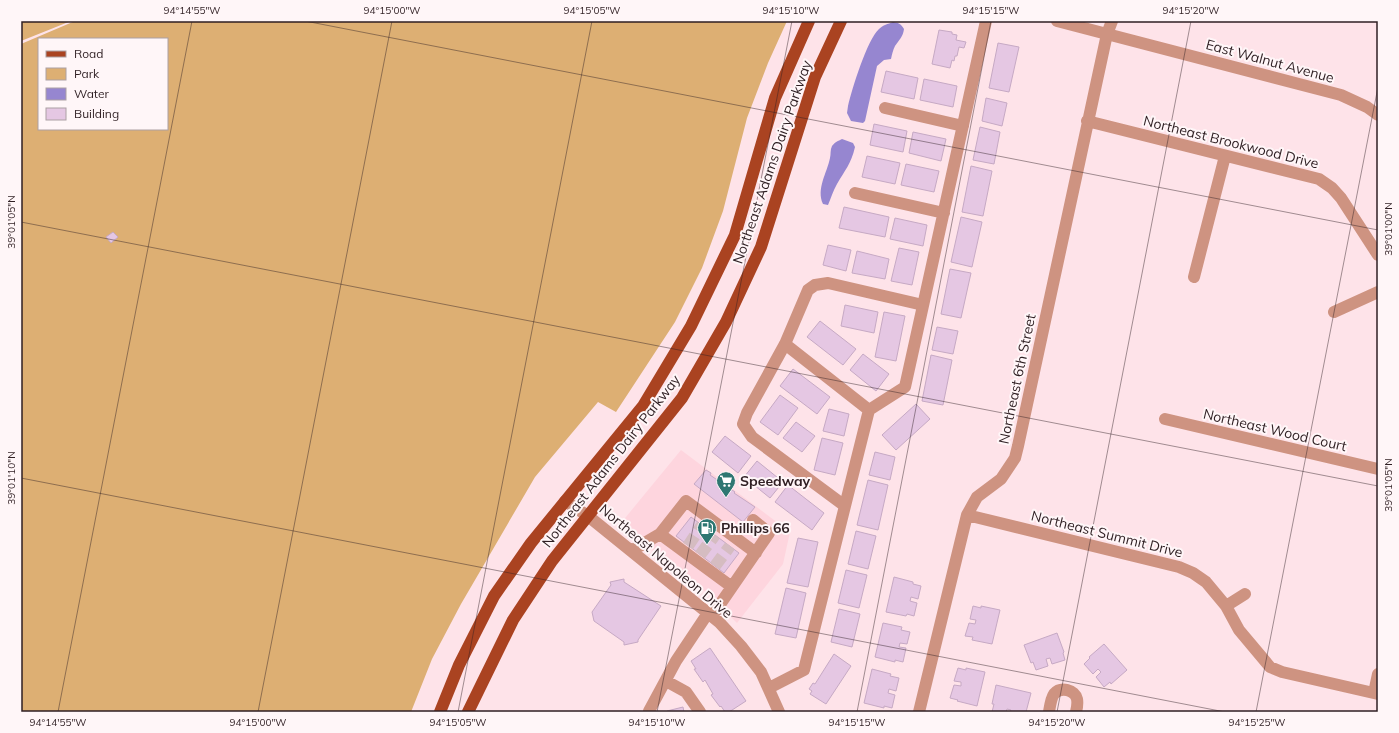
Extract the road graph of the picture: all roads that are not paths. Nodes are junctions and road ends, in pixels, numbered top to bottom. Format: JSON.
{"nodes":[{"id":1,"x":809,"y":21,"type":"edge"},
{"id":2,"x":841,"y":21,"type":"edge"},
{"id":3,"x":986,"y":21,"type":"edge"},
{"id":4,"x":1057,"y":21,"type":"edge"},
{"id":5,"x":1112,"y":21,"type":"edge"},
{"id":6,"x":1106,"y":34,"type":"junction"},
{"id":7,"x":885,"y":108,"type":"dead end"},
{"id":8,"x":1378,"y":115,"type":"edge"},
{"id":9,"x":1087,"y":121,"type":"junction"},
{"id":10,"x":963,"y":126,"type":"junction"},
{"id":11,"x":1225,"y":156,"type":"junction"},
{"id":12,"x":855,"y":193,"type":"dead end"},
{"id":13,"x":944,"y":213,"type":"junction"},
{"id":14,"x":1378,"y":256,"type":"edge"},
{"id":15,"x":1194,"y":277,"type":"dead end"},
{"id":16,"x":1378,"y":292,"type":"edge"},
{"id":17,"x":923,"y":305,"type":"junction"},
{"id":18,"x":1334,"y":312,"type":"dead end"},
{"id":19,"x":784,"y":344,"type":"junction"},
{"id":20,"x":868,"y":410,"type":"junction"},
{"id":21,"x":1165,"y":419,"type":"dead end"},
{"id":22,"x":1378,"y":470,"type":"edge"},
{"id":23,"x":565,"y":501,"type":"junction"},
{"id":24,"x":845,"y":506,"type":"junction"},
{"id":25,"x":967,"y":515,"type":"junction"},
{"id":26,"x":588,"y":516,"type":"junction"},
{"id":27,"x":753,"y":520,"type":"dead end"},
{"id":28,"x":660,"y":534,"type":"junction"},
{"id":29,"x":631,"y":551,"type":"junction"},
{"id":30,"x":756,"y":553,"type":"junction"},
{"id":31,"x":732,"y":587,"type":"junction"},
{"id":32,"x":1245,"y":594,"type":"dead end"},
{"id":33,"x":1226,"y":606,"type":"junction"},
{"id":34,"x":710,"y":615,"type":"junction"},
{"id":35,"x":1378,"y":674,"type":"edge"},
{"id":36,"x":666,"y":681,"type":"junction"},
{"id":37,"x":769,"y":688,"type":"junction"},
{"id":38,"x":1376,"y":693,"type":"edge"},
{"id":39,"x":649,"y":711,"type":"edge"},
{"id":40,"x":440,"y":712,"type":"edge"},
{"id":41,"x":468,"y":712,"type":"edge"},
{"id":42,"x":700,"y":712,"type":"edge"},
{"id":43,"x":779,"y":712,"type":"edge"},
{"id":44,"x":920,"y":712,"type":"edge"},
{"id":45,"x":1049,"y":712,"type":"edge"},
{"id":46,"x":1076,"y":712,"type":"edge"}],
"edges":[{"from":1,"to":23,"type":"main road","name":"Northeast Adams Dairy Parkway"},
{"from":2,"to":26,"type":"main road","name":"Northeast Adams Dairy Parkway"},
{"from":3,"to":10,"type":"street"},
{"from":4,"to":6,"type":"street","name":"East Walnut Avenue"},
{"from":5,"to":6,"type":"street","name":"Northeast 6th Street"},
{"from":6,"to":8,"type":"street","name":"East Walnut Avenue"},
{"from":6,"to":9,"type":"street","name":"Northeast 6th Street"},
{"from":7,"to":10,"type":"street"},
{"from":9,"to":11,"type":"street","name":"Northeast Brookwood Drive"},
{"from":9,"to":25,"type":"street","name":"Northeast 6th Street"},
{"from":10,"to":13,"type":"street"},
{"from":11,"to":14,"type":"street","name":"Northeast Brookwood Drive"},
{"from":11,"to":15,"type":"street"},
{"from":12,"to":13,"type":"street"},
{"from":13,"to":17,"type":"street"},
{"from":16,"to":18,"type":"street"},
{"from":17,"to":19,"type":"street"},
{"from":17,"to":20,"type":"street"},
{"from":19,"to":20,"type":"street"},
{"from":19,"to":24,"type":"street"},
{"from":20,"to":24,"type":"street"},
{"from":21,"to":22,"type":"street","name":"Northeast Wood Court"},
{"from":23,"to":26,"type":"street","name":"Northeast Napoleon Drive"},
{"from":23,"to":40,"type":"main road","name":"Northeast Adams Dairy Parkway"},
{"from":24,"to":37,"type":"street"},
{"from":25,"to":33,"type":"street","name":"Northeast Summit Drive"},
{"from":25,"to":44,"type":"street","name":"Northeast 6th Street"},
{"from":26,"to":29,"type":"street","name":"Northeast Napoleon Drive"},
{"from":26,"to":41,"type":"main road","name":"Northeast Adams Dairy Parkway"},
{"from":27,"to":30,"type":"street"},
{"from":28,"to":29,"type":"street"},
{"from":28,"to":30,"type":"street"},
{"from":28,"to":31,"type":"street"},
{"from":29,"to":34,"type":"street","name":"Northeast Napoleon Drive"},
{"from":30,"to":31,"type":"street"},
{"from":31,"to":34,"type":"street"},
{"from":32,"to":33,"type":"street"},
{"from":33,"to":38,"type":"street","name":"Northeast Summit Drive"},
{"from":34,"to":36,"type":"street"},
{"from":34,"to":37,"type":"street","name":"Northeast Napoleon Drive"},
{"from":35,"to":38,"type":"street"},
{"from":36,"to":39,"type":"street"},
{"from":36,"to":42,"type":"street"},
{"from":37,"to":43,"type":"street","name":"Northeast Napoleon Drive"},
{"from":45,"to":46,"type":"street"}]}
